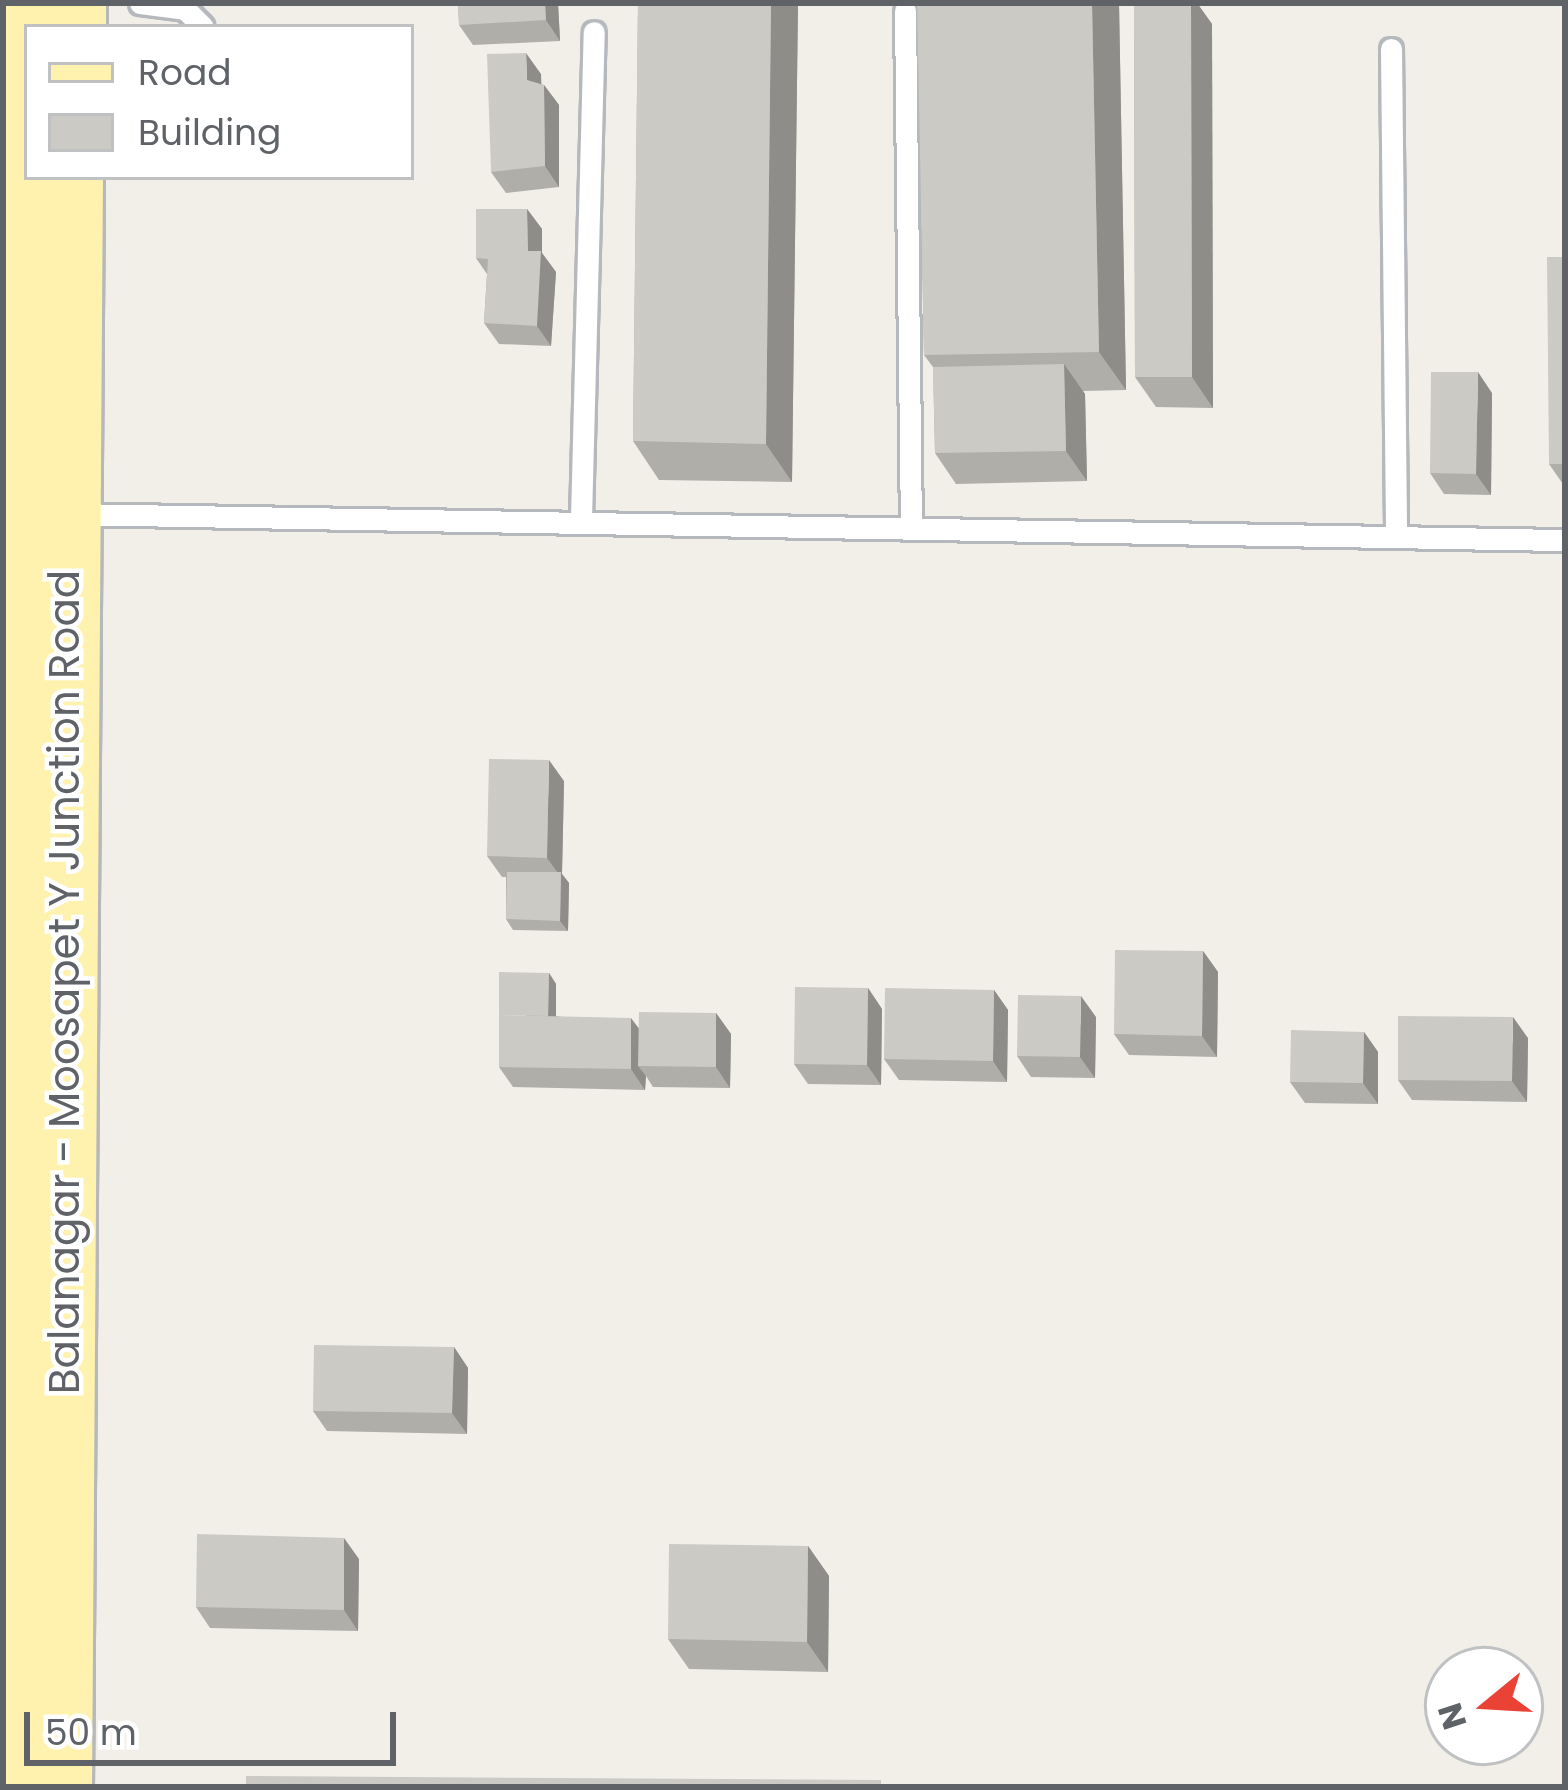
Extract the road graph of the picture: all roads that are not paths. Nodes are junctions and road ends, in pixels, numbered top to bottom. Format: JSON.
{"nodes":[{"id":1,"x":13,"y":3,"type":"edge"},
{"id":2,"x":140,"y":3,"type":"edge"},
{"id":3,"x":905,"y":11,"type":"dead end"},
{"id":4,"x":199,"y":24,"type":"edge"},
{"id":5,"x":593,"y":32,"type":"dead end"},
{"id":6,"x":1391,"y":49,"type":"dead end"},
{"id":7,"x":71,"y":180,"type":"edge"},
{"id":8,"x":64,"y":514,"type":"junction"},
{"id":9,"x":581,"y":518,"type":"junction"},
{"id":10,"x":911,"y":529,"type":"junction"},
{"id":11,"x":1396,"y":537,"type":"junction"},
{"id":12,"x":1565,"y":540,"type":"edge"},
{"id":13,"x":3,"y":1787,"type":"edge"},
{"id":14,"x":60,"y":1787,"type":"edge"}],
"edges":[{"from":1,"to":13,"type":"main road"},
{"from":2,"to":4,"type":"lane"},
{"from":3,"to":10,"type":"lane"},
{"from":5,"to":9,"type":"lane"},
{"from":6,"to":11,"type":"lane"},
{"from":7,"to":8,"type":"main road","name":"Balanagar - Moosapet Y Junction Road"},
{"from":8,"to":9,"type":"lane"},
{"from":8,"to":14,"type":"main road","name":"Balanagar - Moosapet Y Junction Road"},
{"from":9,"to":10,"type":"lane"},
{"from":10,"to":11,"type":"lane"},
{"from":11,"to":12,"type":"lane"}]}
